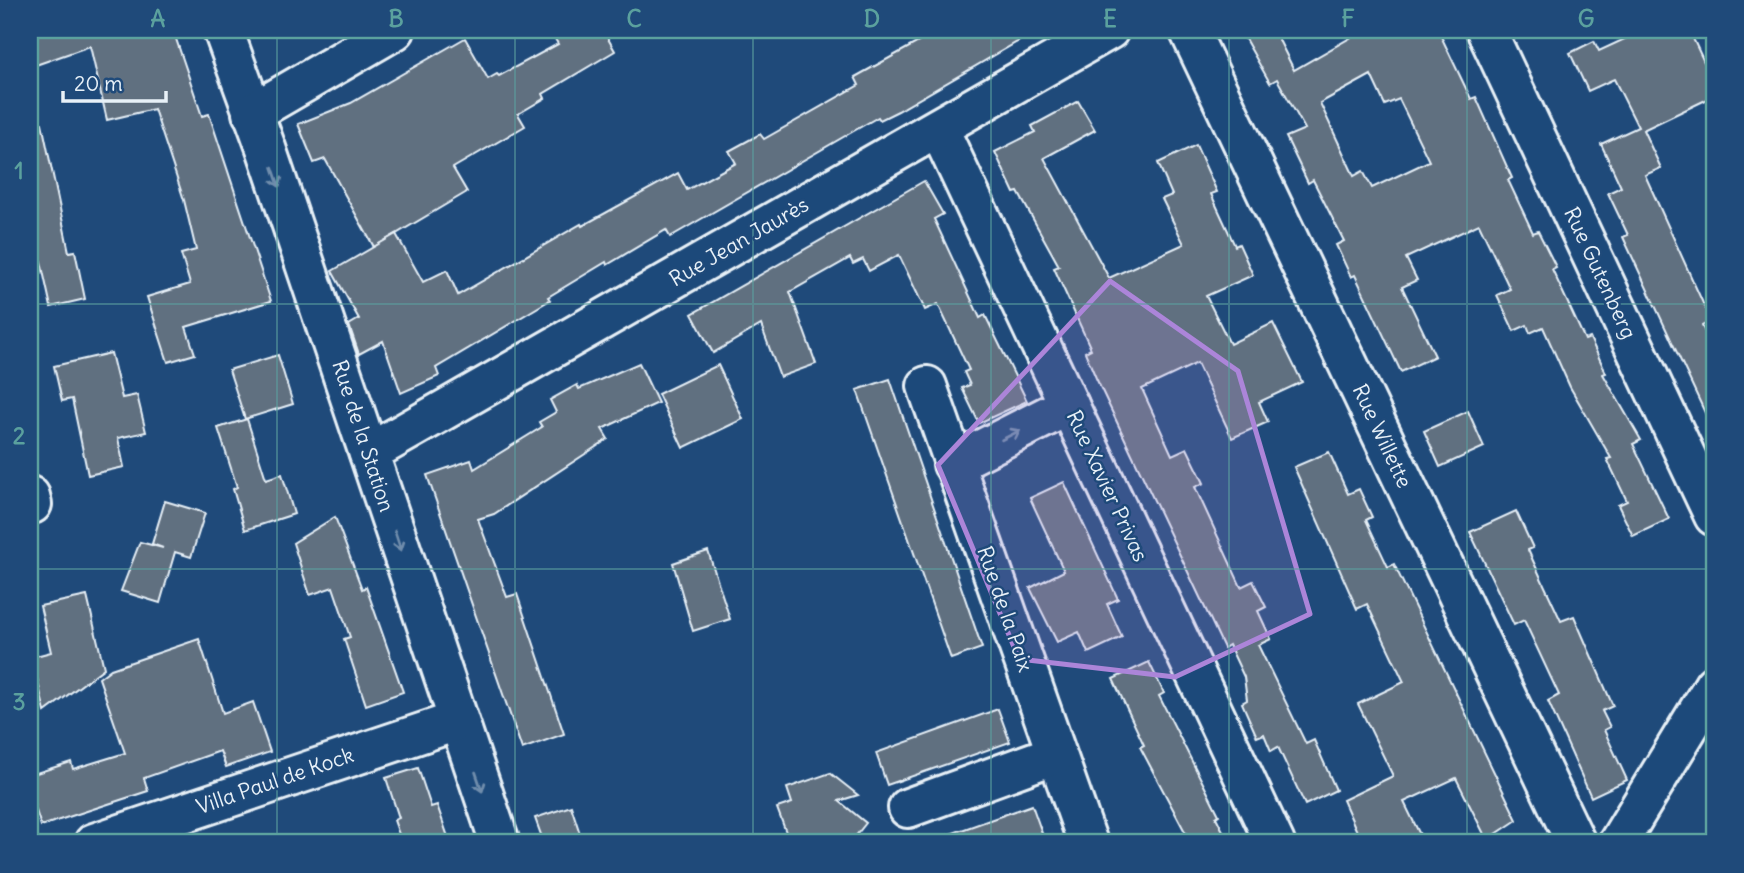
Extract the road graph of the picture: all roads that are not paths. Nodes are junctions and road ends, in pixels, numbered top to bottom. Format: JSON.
{"nodes":[{"id":1,"x":223,"y":30,"type":"edge"},
{"id":2,"x":395,"y":30,"type":"edge"},
{"id":3,"x":1109,"y":30,"type":"edge"},
{"id":4,"x":1189,"y":30,"type":"edge"},
{"id":5,"x":1486,"y":30,"type":"edge"},
{"id":6,"x":252,"y":113,"type":"junction"},
{"id":7,"x":939,"y":129,"type":"junction"},
{"id":8,"x":927,"y":386,"type":"dead end"},
{"id":9,"x":1069,"y":405,"type":"junction"},
{"id":10,"x":369,"y":453,"type":"junction"},
{"id":11,"x":954,"y":464,"type":"junction"},
{"id":12,"x":1714,"y":516,"type":"edge"},
{"id":13,"x":1714,"y":685,"type":"edge"},
{"id":14,"x":457,"y":721,"type":"junction"},
{"id":15,"x":1056,"y":754,"type":"junction"},
{"id":16,"x":908,"y":808,"type":"dead end"},
{"id":17,"x":94,"y":843,"type":"edge"},
{"id":18,"x":500,"y":843,"type":"edge"},
{"id":19,"x":1087,"y":843,"type":"edge"},
{"id":20,"x":1275,"y":843,"type":"edge"},
{"id":21,"x":1576,"y":843,"type":"edge"},
{"id":22,"x":1618,"y":843,"type":"edge"}],
"edges":[{"from":1,"to":6,"type":"street","name":"Rue de la Station"},
{"from":2,"to":6,"type":"street"},
{"from":3,"to":7,"type":"street","name":"Rue Jean Jaurès"},
{"from":4,"to":21,"type":"street","name":"Rue Willette"},
{"from":5,"to":12,"type":"street","name":"Rue Gutenberg"},
{"from":6,"to":10,"type":"street","name":"Rue de la Station","one_way":true},
{"from":7,"to":9,"type":"street","name":"Rue Xavier Privas"},
{"from":7,"to":10,"type":"street","name":"Rue Jean Jaurès"},
{"from":8,"to":11,"type":"street","name":"Rue de la Paix"},
{"from":11,"to":9,"type":"street","one_way":true},
{"from":9,"to":20,"type":"street","name":"Rue Xavier Privas"},
{"from":10,"to":14,"type":"street","name":"Rue de la Station","one_way":true},
{"from":11,"to":15,"type":"street","name":"Rue de la Paix"},
{"from":13,"to":22,"type":"street"},
{"from":14,"to":17,"type":"street","name":"Villa Paul de Kock"},
{"from":14,"to":18,"type":"street","name":"Rue de la Station","one_way":true},
{"from":15,"to":16,"type":"street"},
{"from":15,"to":19,"type":"street","name":"Rue de la Paix"}]}
